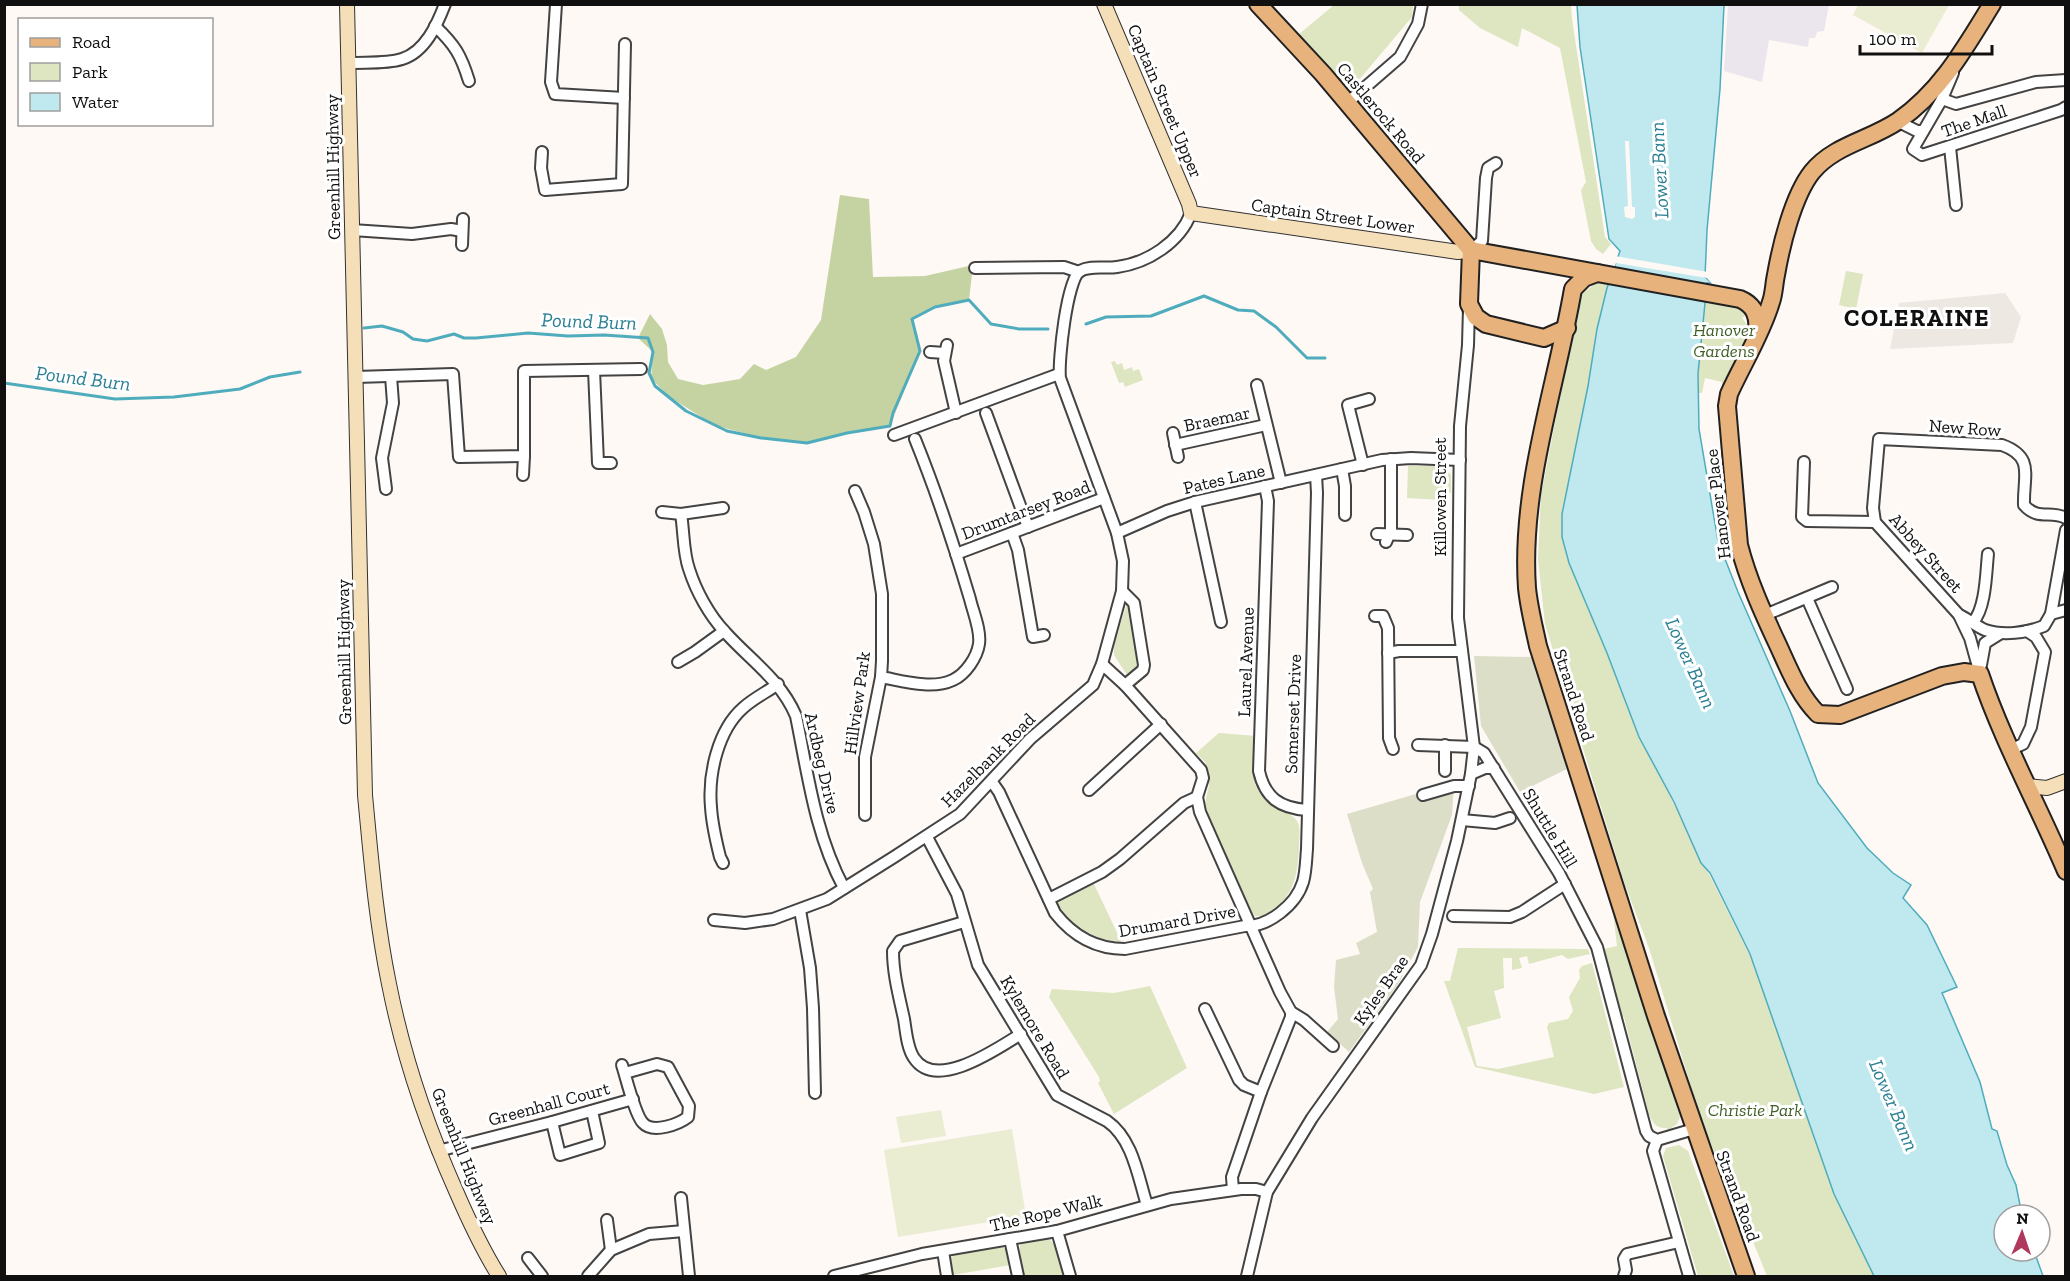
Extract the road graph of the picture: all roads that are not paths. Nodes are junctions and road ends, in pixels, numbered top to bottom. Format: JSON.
{"nodes":[{"id":1,"x":347,"y":4,"type":"edge"},
{"id":2,"x":445,"y":4,"type":"edge"},
{"id":3,"x":556,"y":4,"type":"edge"},
{"id":4,"x":1104,"y":4,"type":"edge"},
{"id":5,"x":1258,"y":4,"type":"edge"},
{"id":6,"x":1422,"y":4,"type":"edge"},
{"id":7,"x":1992,"y":4,"type":"edge"},
{"id":8,"x":435,"y":26,"type":"junction"},
{"id":9,"x":625,"y":44,"type":"dead end"},
{"id":10,"x":1959,"y":59,"type":"junction"},
{"id":11,"x":350,"y":63,"type":"junction"},
{"id":12,"x":464,"y":76,"type":"dead end"},
{"id":13,"x":2066,"y":80,"type":"edge"},
{"id":14,"x":624,"y":98,"type":"junction"},
{"id":15,"x":1942,"y":99,"type":"junction"},
{"id":16,"x":1347,"y":103,"type":"junction"},
{"id":17,"x":2064,"y":111,"type":"edge"},
{"id":18,"x":1897,"y":121,"type":"junction"},
{"id":19,"x":1923,"y":131,"type":"junction"},
{"id":20,"x":1950,"y":147,"type":"junction"},
{"id":21,"x":542,"y":152,"type":"dead end"},
{"id":22,"x":1496,"y":163,"type":"dead end"},
{"id":23,"x":1956,"y":205,"type":"dead end"},
{"id":24,"x":1191,"y":213,"type":"junction"},
{"id":25,"x":352,"y":230,"type":"junction"},
{"id":26,"x":462,"y":244,"type":"dead end"},
{"id":27,"x":1471,"y":250,"type":"junction"},
{"id":28,"x":975,"y":268,"type":"dead end"},
{"id":29,"x":1079,"y":272,"type":"junction"},
{"id":30,"x":1585,"y":278,"type":"junction"},
{"id":31,"x":1765,"y":298,"type":"junction"},
{"id":32,"x":1740,"y":299,"type":"junction"},
{"id":33,"x":1469,"y":304,"type":"junction"},
{"id":34,"x":1486,"y":324,"type":"junction"},
{"id":35,"x":1567,"y":328,"type":"junction"},
{"id":36,"x":1757,"y":335,"type":"junction"},
{"id":37,"x":1544,"y":338,"type":"junction"},
{"id":38,"x":1468,"y":345,"type":"junction"},
{"id":39,"x":930,"y":352,"type":"dead end"},
{"id":40,"x":1558,"y":365,"type":"junction"},
{"id":41,"x":641,"y":369,"type":"dead end"},
{"id":42,"x":594,"y":370,"type":"junction"},
{"id":43,"x":1059,"y":374,"type":"junction"},
{"id":44,"x":391,"y":376,"type":"junction"},
{"id":45,"x":356,"y":377,"type":"junction"},
{"id":46,"x":1257,"y":385,"type":"dead end"},
{"id":47,"x":1369,"y":399,"type":"dead end"},
{"id":48,"x":956,"y":413,"type":"junction"},
{"id":49,"x":986,"y":413,"type":"dead end"},
{"id":50,"x":1266,"y":425,"type":"junction"},
{"id":51,"x":1173,"y":433,"type":"dead end"},
{"id":52,"x":894,"y":435,"type":"dead end"},
{"id":53,"x":915,"y":439,"type":"dead end"},
{"id":54,"x":1879,"y":439,"type":"joint"},
{"id":55,"x":1175,"y":445,"type":"junction"},
{"id":56,"x":524,"y":456,"type":"junction"},
{"id":57,"x":1178,"y":457,"type":"dead end"},
{"id":58,"x":1391,"y":459,"type":"junction"},
{"id":59,"x":1460,"y":460,"type":"junction"},
{"id":60,"x":1804,"y":462,"type":"dead end"},
{"id":61,"x":612,"y":463,"type":"dead end"},
{"id":62,"x":1363,"y":465,"type":"junction"},
{"id":63,"x":1342,"y":469,"type":"junction"},
{"id":64,"x":523,"y":475,"type":"dead end"},
{"id":65,"x":1316,"y":475,"type":"junction"},
{"id":66,"x":1281,"y":483,"type":"junction"},
{"id":67,"x":1265,"y":486,"type":"junction"},
{"id":68,"x":386,"y":489,"type":"dead end"},
{"id":69,"x":855,"y":491,"type":"dead end"},
{"id":70,"x":1104,"y":498,"type":"junction"},
{"id":71,"x":1195,"y":502,"type":"junction"},
{"id":72,"x":723,"y":508,"type":"dead end"},
{"id":73,"x":663,"y":512,"type":"dead end"},
{"id":74,"x":681,"y":514,"type":"junction"},
{"id":75,"x":1345,"y":515,"type":"dead end"},
{"id":76,"x":2066,"y":518,"type":"edge"},
{"id":77,"x":1875,"y":522,"type":"junction"},
{"id":78,"x":1028,"y":527,"type":"junction"},
{"id":79,"x":2066,"y":530,"type":"edge"},
{"id":80,"x":1012,"y":533,"type":"junction"},
{"id":81,"x":1117,"y":533,"type":"junction"},
{"id":82,"x":1377,"y":534,"type":"dead end"},
{"id":83,"x":1407,"y":535,"type":"dead end"},
{"id":84,"x":1388,"y":538,"type":"junction"},
{"id":85,"x":956,"y":554,"type":"junction"},
{"id":86,"x":1988,"y":554,"type":"dead end"},
{"id":87,"x":1832,"y":587,"type":"dead end"},
{"id":88,"x":1122,"y":591,"type":"junction"},
{"id":89,"x":1807,"y":598,"type":"junction"},
{"id":90,"x":2066,"y":610,"type":"edge"},
{"id":91,"x":2051,"y":614,"type":"junction"},
{"id":92,"x":1765,"y":615,"type":"junction"},
{"id":93,"x":1959,"y":615,"type":"junction"},
{"id":94,"x":1375,"y":616,"type":"dead end"},
{"id":95,"x":1221,"y":622,"type":"dead end"},
{"id":96,"x":1973,"y":622,"type":"junction"},
{"id":97,"x":724,"y":632,"type":"junction"},
{"id":98,"x":2027,"y":632,"type":"junction"},
{"id":99,"x":2002,"y":633,"type":"junction"},
{"id":100,"x":1044,"y":635,"type":"dead end"},
{"id":101,"x":1462,"y":651,"type":"junction"},
{"id":102,"x":1389,"y":653,"type":"junction"},
{"id":103,"x":678,"y":662,"type":"dead end"},
{"id":104,"x":1102,"y":664,"type":"junction"},
{"id":105,"x":1980,"y":674,"type":"junction"},
{"id":106,"x":881,"y":677,"type":"junction"},
{"id":107,"x":778,"y":684,"type":"junction"},
{"id":108,"x":1125,"y":686,"type":"junction"},
{"id":109,"x":1847,"y":689,"type":"dead end"},
{"id":110,"x":1161,"y":724,"type":"junction"},
{"id":111,"x":1418,"y":745,"type":"dead end"},
{"id":112,"x":1445,"y":745,"type":"junction"},
{"id":113,"x":1474,"y":747,"type":"junction"},
{"id":114,"x":1393,"y":748,"type":"dead end"},
{"id":115,"x":2010,"y":750,"type":"junction"},
{"id":116,"x":1494,"y":768,"type":"junction"},
{"id":117,"x":1445,"y":771,"type":"dead end"},
{"id":118,"x":1471,"y":774,"type":"junction"},
{"id":119,"x":2066,"y":781,"type":"edge"},
{"id":120,"x":992,"y":782,"type":"junction"},
{"id":121,"x":1469,"y":786,"type":"junction"},
{"id":122,"x":2028,"y":786,"type":"junction"},
{"id":123,"x":1089,"y":790,"type":"dead end"},
{"id":124,"x":1423,"y":795,"type":"dead end"},
{"id":125,"x":1197,"y":797,"type":"junction"},
{"id":126,"x":1307,"y":810,"type":"junction"},
{"id":127,"x":865,"y":815,"type":"dead end"},
{"id":128,"x":1510,"y":818,"type":"dead end"},
{"id":129,"x":1462,"y":820,"type":"junction"},
{"id":130,"x":927,"y":837,"type":"junction"},
{"id":131,"x":723,"y":863,"type":"dead end"},
{"id":132,"x":2066,"y":871,"type":"edge"},
{"id":133,"x":1565,"y":884,"type":"junction"},
{"id":134,"x":844,"y":888,"type":"junction"},
{"id":135,"x":1049,"y":898,"type":"junction"},
{"id":136,"x":800,"y":910,"type":"junction"},
{"id":137,"x":1453,"y":916,"type":"dead end"},
{"id":138,"x":714,"y":920,"type":"dead end"},
{"id":139,"x":964,"y":922,"type":"junction"},
{"id":140,"x":1251,"y":926,"type":"junction"},
{"id":141,"x":1205,"y":1009,"type":"dead end"},
{"id":142,"x":1291,"y":1012,"type":"junction"},
{"id":143,"x":1021,"y":1034,"type":"junction"},
{"id":144,"x":1333,"y":1046,"type":"dead end"},
{"id":145,"x":1261,"y":1092,"type":"junction"},
{"id":146,"x":815,"y":1093,"type":"dead end"},
{"id":147,"x":633,"y":1099,"type":"junction"},
{"id":148,"x":592,"y":1111,"type":"junction"},
{"id":149,"x":552,"y":1122,"type":"junction"},
{"id":150,"x":1694,"y":1129,"type":"junction"},
{"id":151,"x":1657,"y":1140,"type":"junction"},
{"id":152,"x":438,"y":1151,"type":"junction"},
{"id":153,"x":1233,"y":1190,"type":"junction"},
{"id":154,"x":1266,"y":1192,"type":"junction"},
{"id":155,"x":681,"y":1198,"type":"dead end"},
{"id":156,"x":1147,"y":1204,"type":"junction"},
{"id":157,"x":607,"y":1220,"type":"dead end"},
{"id":158,"x":684,"y":1231,"type":"junction"},
{"id":159,"x":1057,"y":1231,"type":"junction"},
{"id":160,"x":1010,"y":1239,"type":"junction"},
{"id":161,"x":1679,"y":1242,"type":"junction"},
{"id":162,"x":611,"y":1250,"type":"junction"},
{"id":163,"x":943,"y":1251,"type":"junction"},
{"id":164,"x":528,"y":1258,"type":"dead end"},
{"id":165,"x":499,"y":1276,"type":"edge"},
{"id":166,"x":542,"y":1276,"type":"edge"},
{"id":167,"x":588,"y":1276,"type":"edge"},
{"id":168,"x":689,"y":1276,"type":"edge"},
{"id":169,"x":834,"y":1276,"type":"edge"},
{"id":170,"x":947,"y":1276,"type":"edge"},
{"id":171,"x":1018,"y":1276,"type":"edge"},
{"id":172,"x":1070,"y":1276,"type":"edge"},
{"id":173,"x":1247,"y":1276,"type":"edge"},
{"id":174,"x":1624,"y":1276,"type":"edge"},
{"id":175,"x":1689,"y":1276,"type":"edge"},
{"id":176,"x":1746,"y":1276,"type":"edge"}],
"edges":[{"from":1,"to":11,"type":"main road","name":"Greenhill Highway"},
{"from":2,"to":8,"type":"street"},
{"from":3,"to":14,"type":"street"},
{"from":4,"to":24,"type":"main road","name":"Captain Street Upper"},
{"from":5,"to":16,"type":"main road","name":"Castlerock Road"},
{"from":6,"to":16,"type":"street"},
{"from":7,"to":10,"type":"main road"},
{"from":8,"to":11,"type":"street"},
{"from":8,"to":12,"type":"street"},
{"from":9,"to":14,"type":"street"},
{"from":10,"to":15,"type":"street"},
{"from":10,"to":18,"type":"main road"},
{"from":11,"to":25,"type":"main road","name":"Greenhill Highway"},
{"from":13,"to":15,"type":"street"},
{"from":14,"to":21,"type":"street"},
{"from":15,"to":19,"type":"street"},
{"from":16,"to":27,"type":"main road","name":"Castlerock Road"},
{"from":17,"to":20,"type":"street","name":"The Mall"},
{"from":18,"to":19,"type":"street"},
{"from":18,"to":31,"type":"main road","name":"Hanover Place"},
{"from":19,"to":20,"type":"street","name":"The Mall"},
{"from":20,"to":23,"type":"street"},
{"from":22,"to":27,"type":"street"},
{"from":24,"to":27,"type":"main road","name":"Captain Street Lower"},
{"from":24,"to":29,"type":"street"},
{"from":25,"to":26,"type":"street"},
{"from":25,"to":45,"type":"main road","name":"Greenhill Highway"},
{"from":27,"to":30,"type":"main road"},
{"from":27,"to":33,"type":"main road","name":"Killowen Street"},
{"from":28,"to":29,"type":"street"},
{"from":29,"to":43,"type":"street","name":"Hazelbank Road"},
{"from":30,"to":32,"type":"main road"},
{"from":30,"to":35,"type":"main road","name":"Strand Road"},
{"from":31,"to":32,"type":"main road"},
{"from":31,"to":36,"type":"main road","name":"Hanover Place"},
{"from":32,"to":36,"type":"main road"},
{"from":33,"to":34,"type":"main road"},
{"from":33,"to":38,"type":"street","name":"Killowen Street"},
{"from":34,"to":37,"type":"main road"},
{"from":34,"to":38,"type":"street"},
{"from":35,"to":37,"type":"main road"},
{"from":35,"to":40,"type":"main road","name":"Strand Road"},
{"from":36,"to":92,"type":"main road","name":"Hanover Place"},
{"from":37,"to":40,"type":"main road"},
{"from":38,"to":59,"type":"street","name":"Killowen Street"},
{"from":39,"to":48,"type":"street"},
{"from":40,"to":150,"type":"main road","name":"Strand Road"},
{"from":41,"to":42,"type":"street"},
{"from":42,"to":56,"type":"street"},
{"from":42,"to":61,"type":"street"},
{"from":43,"to":48,"type":"street"},
{"from":43,"to":70,"type":"street","name":"Hazelbank Road"},
{"from":44,"to":45,"type":"street"},
{"from":44,"to":56,"type":"street"},
{"from":44,"to":68,"type":"street"},
{"from":45,"to":152,"type":"main road","name":"Greenhill Highway"},
{"from":46,"to":50,"type":"street","name":"Braemar"},
{"from":47,"to":62,"type":"street"},
{"from":48,"to":52,"type":"street"},
{"from":49,"to":78,"type":"street"},
{"from":50,"to":55,"type":"street","name":"Braemar"},
{"from":50,"to":66,"type":"street","name":"Braemar"},
{"from":51,"to":55,"type":"street","name":"Braemar"},
{"from":53,"to":85,"type":"street"},
{"from":54,"to":76,"type":"street","name":"New Row"},
{"from":54,"to":77,"type":"street","name":"Abbey Street"},
{"from":55,"to":57,"type":"street","name":"Braemar"},
{"from":56,"to":64,"type":"street"},
{"from":58,"to":59,"type":"street","name":"Pates Lane"},
{"from":58,"to":62,"type":"street","name":"Pates Lane"},
{"from":58,"to":84,"type":"street"},
{"from":59,"to":101,"type":"street","name":"Killowen Street"},
{"from":60,"to":77,"type":"street"},
{"from":62,"to":63,"type":"street","name":"Pates Lane"},
{"from":63,"to":65,"type":"street","name":"Pates Lane"},
{"from":63,"to":75,"type":"street"},
{"from":65,"to":66,"type":"street","name":"Pates Lane"},
{"from":65,"to":126,"type":"street","name":"Somerset Drive"},
{"from":66,"to":67,"type":"street","name":"Pates Lane"},
{"from":67,"to":71,"type":"street","name":"Pates Lane"},
{"from":67,"to":126,"type":"street","name":"Laurel Avenue"},
{"from":69,"to":106,"type":"street","name":"Hillview Park"},
{"from":70,"to":78,"type":"street","name":"Drumtarsey Road"},
{"from":70,"to":81,"type":"street","name":"Hazelbank Road"},
{"from":71,"to":81,"type":"street","name":"Pates Lane"},
{"from":71,"to":95,"type":"street"},
{"from":72,"to":74,"type":"street"},
{"from":73,"to":74,"type":"street"},
{"from":74,"to":97,"type":"street","name":"Ardbeg Drive"},
{"from":77,"to":93,"type":"street","name":"Abbey Street"},
{"from":78,"to":80,"type":"street","name":"Drumtarsey Road"},
{"from":79,"to":91,"type":"street"},
{"from":80,"to":85,"type":"street","name":"Drumtarsey Road"},
{"from":80,"to":100,"type":"street"},
{"from":81,"to":88,"type":"street","name":"Hazelbank Road"},
{"from":82,"to":84,"type":"street"},
{"from":83,"to":84,"type":"street"},
{"from":85,"to":106,"type":"street","name":"Drumtarsey Road"},
{"from":86,"to":96,"type":"street"},
{"from":87,"to":89,"type":"street"},
{"from":88,"to":104,"type":"street","name":"Hazelbank Road"},
{"from":88,"to":108,"type":"street"},
{"from":89,"to":92,"type":"street"},
{"from":89,"to":109,"type":"street"},
{"from":90,"to":91,"type":"street"},
{"from":91,"to":98,"type":"street"},
{"from":92,"to":105,"type":"main road","name":"Hanover Place"},
{"from":93,"to":96,"type":"street"},
{"from":93,"to":105,"type":"street"},
{"from":94,"to":102,"type":"street"},
{"from":96,"to":99,"type":"street"},
{"from":97,"to":103,"type":"street"},
{"from":97,"to":107,"type":"street","name":"Ardbeg Drive"},
{"from":98,"to":99,"type":"street"},
{"from":98,"to":115,"type":"street"},
{"from":99,"to":105,"type":"street"},
{"from":101,"to":102,"type":"street"},
{"from":101,"to":113,"type":"street","name":"Killowen Street"},
{"from":102,"to":114,"type":"street"},
{"from":104,"to":108,"type":"street"},
{"from":104,"to":120,"type":"street","name":"Hazelbank Road"},
{"from":105,"to":115,"type":"main road"},
{"from":106,"to":127,"type":"street","name":"Hillview Park"},
{"from":107,"to":131,"type":"street"},
{"from":107,"to":134,"type":"street","name":"Ardbeg Drive"},
{"from":108,"to":110,"type":"street"},
{"from":110,"to":123,"type":"street"},
{"from":110,"to":125,"type":"street"},
{"from":111,"to":112,"type":"street"},
{"from":112,"to":113,"type":"street"},
{"from":112,"to":117,"type":"street"},
{"from":113,"to":116,"type":"street","name":"Shuttle Hill"},
{"from":113,"to":118,"type":"street","name":"Kyles Brae"},
{"from":115,"to":122,"type":"main road"},
{"from":116,"to":118,"type":"street"},
{"from":116,"to":133,"type":"street","name":"Shuttle Hill"},
{"from":118,"to":121,"type":"street","name":"Kyles Brae"},
{"from":119,"to":122,"type":"main road"},
{"from":120,"to":130,"type":"street","name":"Hazelbank Road"},
{"from":120,"to":135,"type":"street","name":"Drumard Drive"},
{"from":121,"to":124,"type":"street"},
{"from":121,"to":129,"type":"street","name":"Kyles Brae"},
{"from":122,"to":132,"type":"main road"},
{"from":125,"to":135,"type":"street"},
{"from":125,"to":140,"type":"street"},
{"from":126,"to":140,"type":"street","name":"Somerset Drive"},
{"from":128,"to":129,"type":"street"},
{"from":129,"to":154,"type":"street","name":"Kyles Brae"},
{"from":130,"to":134,"type":"street","name":"Hazelbank Road"},
{"from":130,"to":139,"type":"street","name":"Kylemore Road"},
{"from":133,"to":137,"type":"street"},
{"from":133,"to":151,"type":"street","name":"Shuttle Hill"},
{"from":134,"to":136,"type":"street","name":"Hazelbank Road"},
{"from":135,"to":140,"type":"street","name":"Drumard Drive"},
{"from":136,"to":138,"type":"street","name":"Hazelbank Road"},
{"from":136,"to":146,"type":"street"},
{"from":139,"to":143,"type":"street","name":"Kylemore Road"},
{"from":139,"to":143,"type":"street"},
{"from":140,"to":142,"type":"street","name":"Drumard Drive"},
{"from":141,"to":145,"type":"street"},
{"from":142,"to":144,"type":"street"},
{"from":142,"to":145,"type":"street"},
{"from":143,"to":156,"type":"street","name":"Kylemore Road"},
{"from":145,"to":153,"type":"street"},
{"from":147,"to":147,"type":"street","name":"Greenhall Court"},
{"from":147,"to":148,"type":"street","name":"Greenhall Court"},
{"from":148,"to":149,"type":"street","name":"Greenhall Court"},
{"from":148,"to":149,"type":"street"},
{"from":149,"to":152,"type":"street","name":"Greenhall Court"},
{"from":150,"to":151,"type":"street"},
{"from":150,"to":176,"type":"main road","name":"Strand Road"},
{"from":151,"to":161,"type":"street"},
{"from":152,"to":165,"type":"main road","name":"Greenhill Highway"},
{"from":153,"to":154,"type":"street","name":"The Rope Walk"},
{"from":153,"to":156,"type":"street","name":"The Rope Walk"},
{"from":154,"to":173,"type":"street","name":"Kyles Brae"},
{"from":155,"to":158,"type":"street"},
{"from":156,"to":159,"type":"street","name":"The Rope Walk"},
{"from":157,"to":162,"type":"street"},
{"from":158,"to":162,"type":"street"},
{"from":158,"to":168,"type":"street"},
{"from":159,"to":160,"type":"street","name":"The Rope Walk"},
{"from":159,"to":172,"type":"street"},
{"from":160,"to":163,"type":"street","name":"The Rope Walk"},
{"from":160,"to":171,"type":"street"},
{"from":161,"to":174,"type":"street"},
{"from":161,"to":175,"type":"street"},
{"from":162,"to":167,"type":"street"},
{"from":163,"to":169,"type":"street","name":"The Rope Walk"},
{"from":163,"to":170,"type":"street"},
{"from":164,"to":166,"type":"street"}]}
